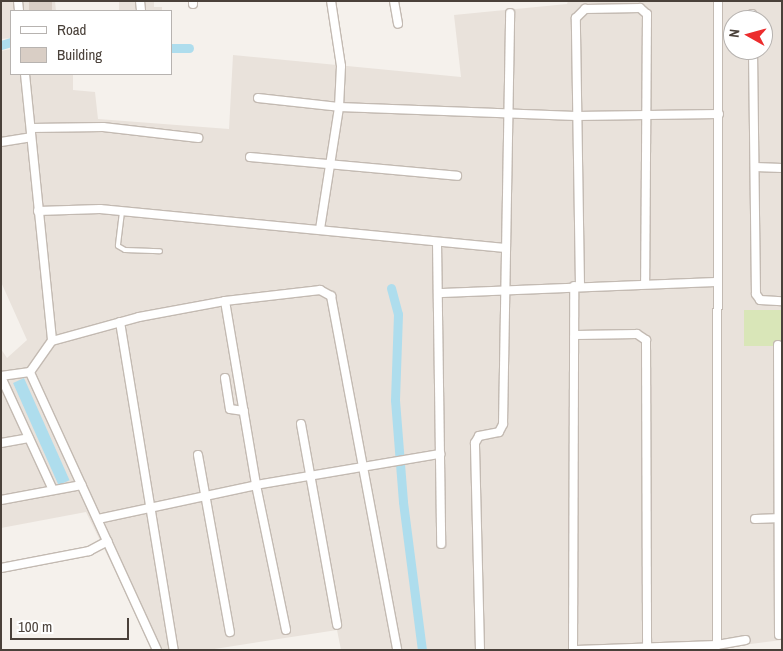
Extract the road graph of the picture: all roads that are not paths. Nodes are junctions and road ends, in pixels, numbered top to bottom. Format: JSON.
{"nodes":[{"id":1,"x":331,"y":1,"type":"edge"},
{"id":2,"x":394,"y":1,"type":"edge"},
{"id":3,"x":718,"y":1,"type":"edge"},
{"id":4,"x":601,"y":5,"type":"edge"},
{"id":5,"x":510,"y":13,"type":"dead end"},
{"id":6,"x":398,"y":24,"type":"dead end"},
{"id":7,"x":753,"y":60,"type":"edge"},
{"id":8,"x":26,"y":75,"type":"edge"},
{"id":9,"x":258,"y":98,"type":"dead end"},
{"id":10,"x":339,"y":107,"type":"junction"},
{"id":11,"x":510,"y":112,"type":"junction"},
{"id":12,"x":645,"y":114,"type":"junction"},
{"id":13,"x":719,"y":114,"type":"junction"},
{"id":14,"x":576,"y":116,"type":"junction"},
{"id":15,"x":30,"y":128,"type":"junction"},
{"id":16,"x":31,"y":137,"type":"junction"},
{"id":17,"x":198,"y":138,"type":"dead end"},
{"id":18,"x":1,"y":142,"type":"edge"},
{"id":19,"x":250,"y":157,"type":"dead end"},
{"id":20,"x":330,"y":166,"type":"junction"},
{"id":21,"x":755,"y":168,"type":"junction"},
{"id":22,"x":782,"y":168,"type":"edge"},
{"id":23,"x":457,"y":176,"type":"dead end"},
{"id":24,"x":38,"y":211,"type":"junction"},
{"id":25,"x":122,"y":212,"type":"junction"},
{"id":26,"x":320,"y":229,"type":"junction"},
{"id":27,"x":437,"y":242,"type":"junction"},
{"id":28,"x":505,"y":248,"type":"junction"},
{"id":29,"x":160,"y":251,"type":"dead end"},
{"id":30,"x":718,"y":282,"type":"junction"},
{"id":31,"x":645,"y":283,"type":"junction"},
{"id":32,"x":577,"y":286,"type":"junction"},
{"id":33,"x":506,"y":288,"type":"junction"},
{"id":34,"x":440,"y":293,"type":"junction"},
{"id":35,"x":782,"y":300,"type":"edge"},
{"id":36,"x":225,"y":301,"type":"junction"},
{"id":37,"x":120,"y":322,"type":"junction"},
{"id":38,"x":576,"y":335,"type":"junction"},
{"id":39,"x":52,"y":341,"type":"junction"},
{"id":40,"x":778,"y":345,"type":"dead end"},
{"id":41,"x":30,"y":372,"type":"junction"},
{"id":42,"x":1,"y":376,"type":"edge"},
{"id":43,"x":225,"y":378,"type":"dead end"},
{"id":44,"x":780,"y":381,"type":"edge"},
{"id":45,"x":244,"y":411,"type":"junction"},
{"id":46,"x":301,"y":424,"type":"dead end"},
{"id":47,"x":29,"y":438,"type":"junction"},
{"id":48,"x":1,"y":443,"type":"edge"},
{"id":49,"x":198,"y":454,"type":"dead end"},
{"id":50,"x":440,"y":454,"type":"junction"},
{"id":51,"x":361,"y":466,"type":"junction"},
{"id":52,"x":308,"y":476,"type":"junction"},
{"id":53,"x":82,"y":485,"type":"junction"},
{"id":54,"x":256,"y":485,"type":"junction"},
{"id":55,"x":53,"y":490,"type":"junction"},
{"id":56,"x":205,"y":496,"type":"junction"},
{"id":57,"x":1,"y":500,"type":"edge"},
{"id":58,"x":151,"y":507,"type":"junction"},
{"id":59,"x":780,"y":518,"type":"edge"},
{"id":60,"x":98,"y":519,"type":"junction"},
{"id":61,"x":755,"y":519,"type":"dead end"},
{"id":62,"x":108,"y":541,"type":"junction"},
{"id":63,"x":441,"y":544,"type":"dead end"},
{"id":64,"x":1,"y":568,"type":"edge"},
{"id":65,"x":337,"y":625,"type":"dead end"},
{"id":66,"x":286,"y":630,"type":"dead end"},
{"id":67,"x":230,"y":632,"type":"dead end"},
{"id":68,"x":779,"y":634,"type":"dead end"},
{"id":69,"x":746,"y":640,"type":"dead end"},
{"id":70,"x":717,"y":645,"type":"junction"},
{"id":71,"x":647,"y":647,"type":"junction"},
{"id":72,"x":157,"y":650,"type":"edge"},
{"id":73,"x":174,"y":650,"type":"edge"},
{"id":74,"x":397,"y":650,"type":"edge"},
{"id":75,"x":480,"y":650,"type":"edge"},
{"id":76,"x":574,"y":650,"type":"edge"}],
"edges":[{"from":1,"to":10,"type":"street"},
{"from":2,"to":6,"type":"street"},
{"from":3,"to":13,"type":"street"},
{"from":4,"to":12,"type":"street"},
{"from":4,"to":14,"type":"street"},
{"from":5,"to":11,"type":"street"},
{"from":7,"to":21,"type":"street"},
{"from":8,"to":15,"type":"street"},
{"from":9,"to":10,"type":"street"},
{"from":10,"to":11,"type":"street"},
{"from":10,"to":20,"type":"street"},
{"from":11,"to":14,"type":"street"},
{"from":11,"to":28,"type":"street"},
{"from":12,"to":13,"type":"street"},
{"from":12,"to":14,"type":"street"},
{"from":12,"to":31,"type":"street"},
{"from":13,"to":30,"type":"street"},
{"from":14,"to":32,"type":"street"},
{"from":15,"to":16,"type":"street"},
{"from":15,"to":17,"type":"street"},
{"from":16,"to":18,"type":"street"},
{"from":16,"to":24,"type":"street"},
{"from":19,"to":20,"type":"street"},
{"from":20,"to":23,"type":"street"},
{"from":20,"to":26,"type":"street"},
{"from":21,"to":22,"type":"street"},
{"from":21,"to":35,"type":"street"},
{"from":24,"to":25,"type":"street"},
{"from":24,"to":39,"type":"street"},
{"from":25,"to":26,"type":"street"},
{"from":25,"to":29,"type":"lane"},
{"from":26,"to":27,"type":"street"},
{"from":27,"to":28,"type":"street"},
{"from":27,"to":34,"type":"street"},
{"from":28,"to":33,"type":"street"},
{"from":30,"to":31,"type":"street"},
{"from":30,"to":70,"type":"street"},
{"from":31,"to":32,"type":"street"},
{"from":32,"to":33,"type":"street"},
{"from":32,"to":38,"type":"street"},
{"from":33,"to":34,"type":"street"},
{"from":33,"to":75,"type":"street"},
{"from":34,"to":50,"type":"street"},
{"from":36,"to":37,"type":"street"},
{"from":36,"to":45,"type":"street"},
{"from":36,"to":51,"type":"street"},
{"from":37,"to":39,"type":"street"},
{"from":37,"to":58,"type":"street"},
{"from":38,"to":71,"type":"street"},
{"from":38,"to":76,"type":"street"},
{"from":39,"to":41,"type":"street"},
{"from":40,"to":44,"type":"street"},
{"from":41,"to":42,"type":"street"},
{"from":41,"to":53,"type":"street"},
{"from":42,"to":47,"type":"street"},
{"from":43,"to":45,"type":"street"},
{"from":44,"to":59,"type":"street"},
{"from":45,"to":54,"type":"street"},
{"from":46,"to":52,"type":"street"},
{"from":47,"to":48,"type":"street"},
{"from":47,"to":55,"type":"street"},
{"from":49,"to":56,"type":"street"},
{"from":50,"to":51,"type":"street"},
{"from":50,"to":63,"type":"street"},
{"from":51,"to":52,"type":"street"},
{"from":51,"to":74,"type":"street"},
{"from":52,"to":54,"type":"street"},
{"from":52,"to":65,"type":"street"},
{"from":53,"to":55,"type":"street"},
{"from":53,"to":60,"type":"street"},
{"from":54,"to":56,"type":"street"},
{"from":54,"to":66,"type":"street"},
{"from":55,"to":57,"type":"street"},
{"from":56,"to":58,"type":"street"},
{"from":56,"to":67,"type":"street"},
{"from":58,"to":60,"type":"street"},
{"from":58,"to":73,"type":"street"},
{"from":59,"to":61,"type":"street"},
{"from":59,"to":68,"type":"street"},
{"from":60,"to":62,"type":"street"},
{"from":62,"to":64,"type":"street"},
{"from":62,"to":72,"type":"street"},
{"from":69,"to":70,"type":"street"},
{"from":70,"to":71,"type":"street"},
{"from":71,"to":76,"type":"street"}]}
